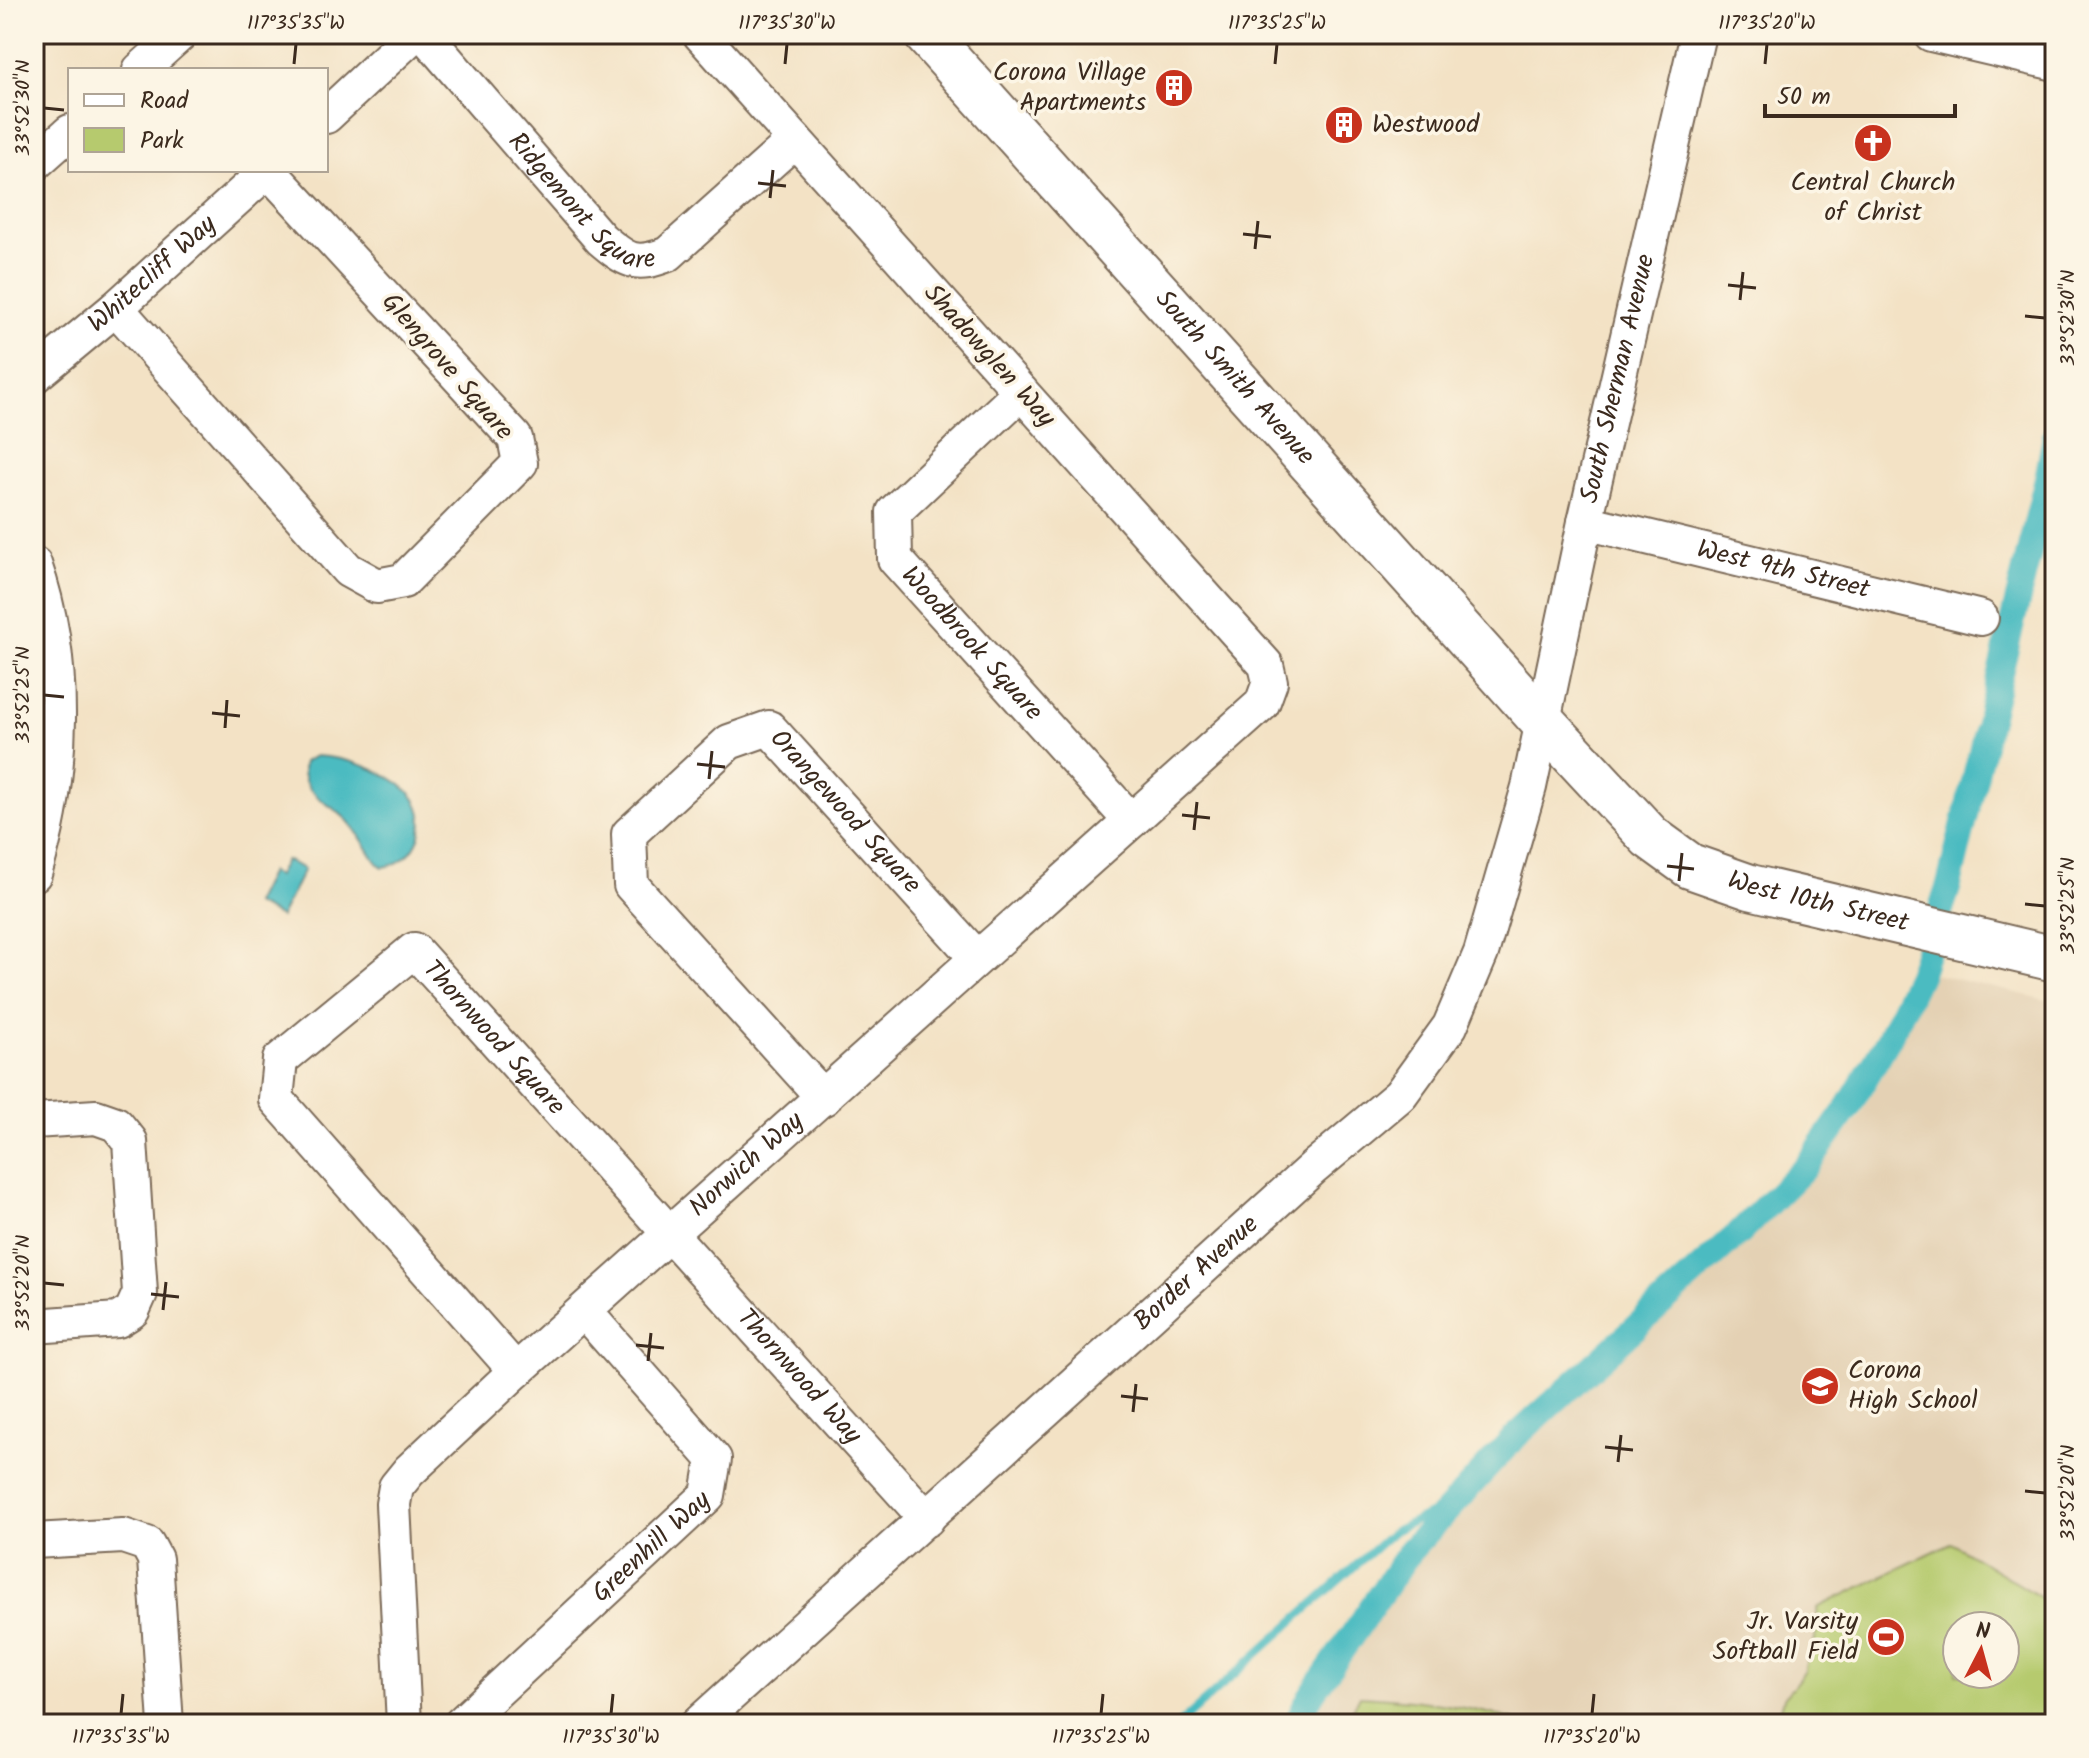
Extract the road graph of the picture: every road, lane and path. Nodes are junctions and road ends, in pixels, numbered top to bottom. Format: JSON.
{"nodes":[{"id":1,"x":180,"y":34,"type":"edge"},
{"id":2,"x":414,"y":34,"type":"edge"},
{"id":3,"x":424,"y":34,"type":"edge"},
{"id":4,"x":700,"y":34,"type":"edge"},
{"id":5,"x":926,"y":34,"type":"edge"},
{"id":6,"x":1698,"y":34,"type":"edge"},
{"id":7,"x":1931,"y":34,"type":"edge"},
{"id":8,"x":2055,"y":63,"type":"edge"},
{"id":9,"x":142,"y":68,"type":"edge"},
{"id":10,"x":328,"y":114,"type":"edge"},
{"id":11,"x":68,"y":134,"type":"edge"},
{"id":12,"x":795,"y":140,"type":"junction"},
{"id":13,"x":34,"y":164,"type":"edge"},
{"id":14,"x":266,"y":172,"type":"edge"},
{"id":15,"x":270,"y":172,"type":"edge"},
{"id":16,"x":116,"y":308,"type":"junction"},
{"id":17,"x":34,"y":376,"type":"edge"},
{"id":18,"x":1021,"y":392,"type":"junction"},
{"id":19,"x":1585,"y":522,"type":"junction"},
{"id":20,"x":34,"y":564,"type":"edge"},
{"id":21,"x":1981,"y":618,"type":"dead end"},
{"id":22,"x":1270,"y":682,"type":"joint"},
{"id":23,"x":1544,"y":723,"type":"junction"},
{"id":24,"x":46,"y":737,"type":"edge"},
{"id":25,"x":1131,"y":821,"type":"junction"},
{"id":26,"x":34,"y":874,"type":"edge"},
{"id":27,"x":977,"y":958,"type":"junction"},
{"id":28,"x":2055,"y":959,"type":"edge"},
{"id":29,"x":824,"y":1098,"type":"junction"},
{"id":30,"x":34,"y":1121,"type":"edge"},
{"id":31,"x":671,"y":1233,"type":"junction"},
{"id":32,"x":585,"y":1312,"type":"junction"},
{"id":33,"x":34,"y":1326,"type":"edge"},
{"id":34,"x":516,"y":1371,"type":"junction"},
{"id":35,"x":927,"y":1519,"type":"junction"},
{"id":36,"x":34,"y":1541,"type":"edge"},
{"id":37,"x":166,"y":1724,"type":"edge"},
{"id":38,"x":404,"y":1724,"type":"edge"},
{"id":39,"x":461,"y":1724,"type":"edge"},
{"id":40,"x":698,"y":1724,"type":"edge"}],
"edges":[{"from":1,"to":9,"type":"street"},
{"from":2,"to":10,"type":"street"},
{"from":3,"to":12,"type":"street","name":"Ridgemont Square"},
{"from":4,"to":12,"type":"street","name":"Shadowglen Way"},
{"from":5,"to":23,"type":"main road","name":"South Smith Avenue"},
{"from":6,"to":19,"type":"street","name":"South Sherman Avenue"},
{"from":7,"to":8,"type":"street"},
{"from":11,"to":13,"type":"street"},
{"from":12,"to":18,"type":"street","name":"Shadowglen Way"},
{"from":14,"to":16,"type":"street","name":"Whitecliff Way"},
{"from":15,"to":16,"type":"street","name":"Glengrove Square"},
{"from":16,"to":17,"type":"street","name":"Whitecliff Way"},
{"from":18,"to":22,"type":"street","name":"Shadowglen Way"},
{"from":18,"to":25,"type":"street","name":"Woodbrook Square"},
{"from":19,"to":21,"type":"street","name":"West 9th Street"},
{"from":19,"to":23,"type":"street","name":"South Sherman Avenue"},
{"from":20,"to":24,"type":"street"},
{"from":22,"to":25,"type":"street","name":"Norwich Way"},
{"from":23,"to":28,"type":"main road","name":"West 10th Street"},
{"from":23,"to":35,"type":"street","name":"Border Avenue"},
{"from":24,"to":26,"type":"street"},
{"from":25,"to":27,"type":"street","name":"Norwich Way"},
{"from":27,"to":29,"type":"street","name":"Norwich Way"},
{"from":27,"to":29,"type":"street","name":"Orangewood Square"},
{"from":29,"to":31,"type":"street","name":"Norwich Way"},
{"from":30,"to":33,"type":"street"},
{"from":31,"to":32,"type":"street","name":"Norwich Way"},
{"from":31,"to":34,"type":"street","name":"Thornwood Square"},
{"from":31,"to":35,"type":"street","name":"Thornwood Way"},
{"from":32,"to":34,"type":"street","name":"Norwich Way"},
{"from":32,"to":39,"type":"street","name":"Greenhill Way"},
{"from":34,"to":38,"type":"street","name":"Norwich Way"},
{"from":35,"to":40,"type":"street","name":"Border Avenue"},
{"from":36,"to":37,"type":"street"}]}
